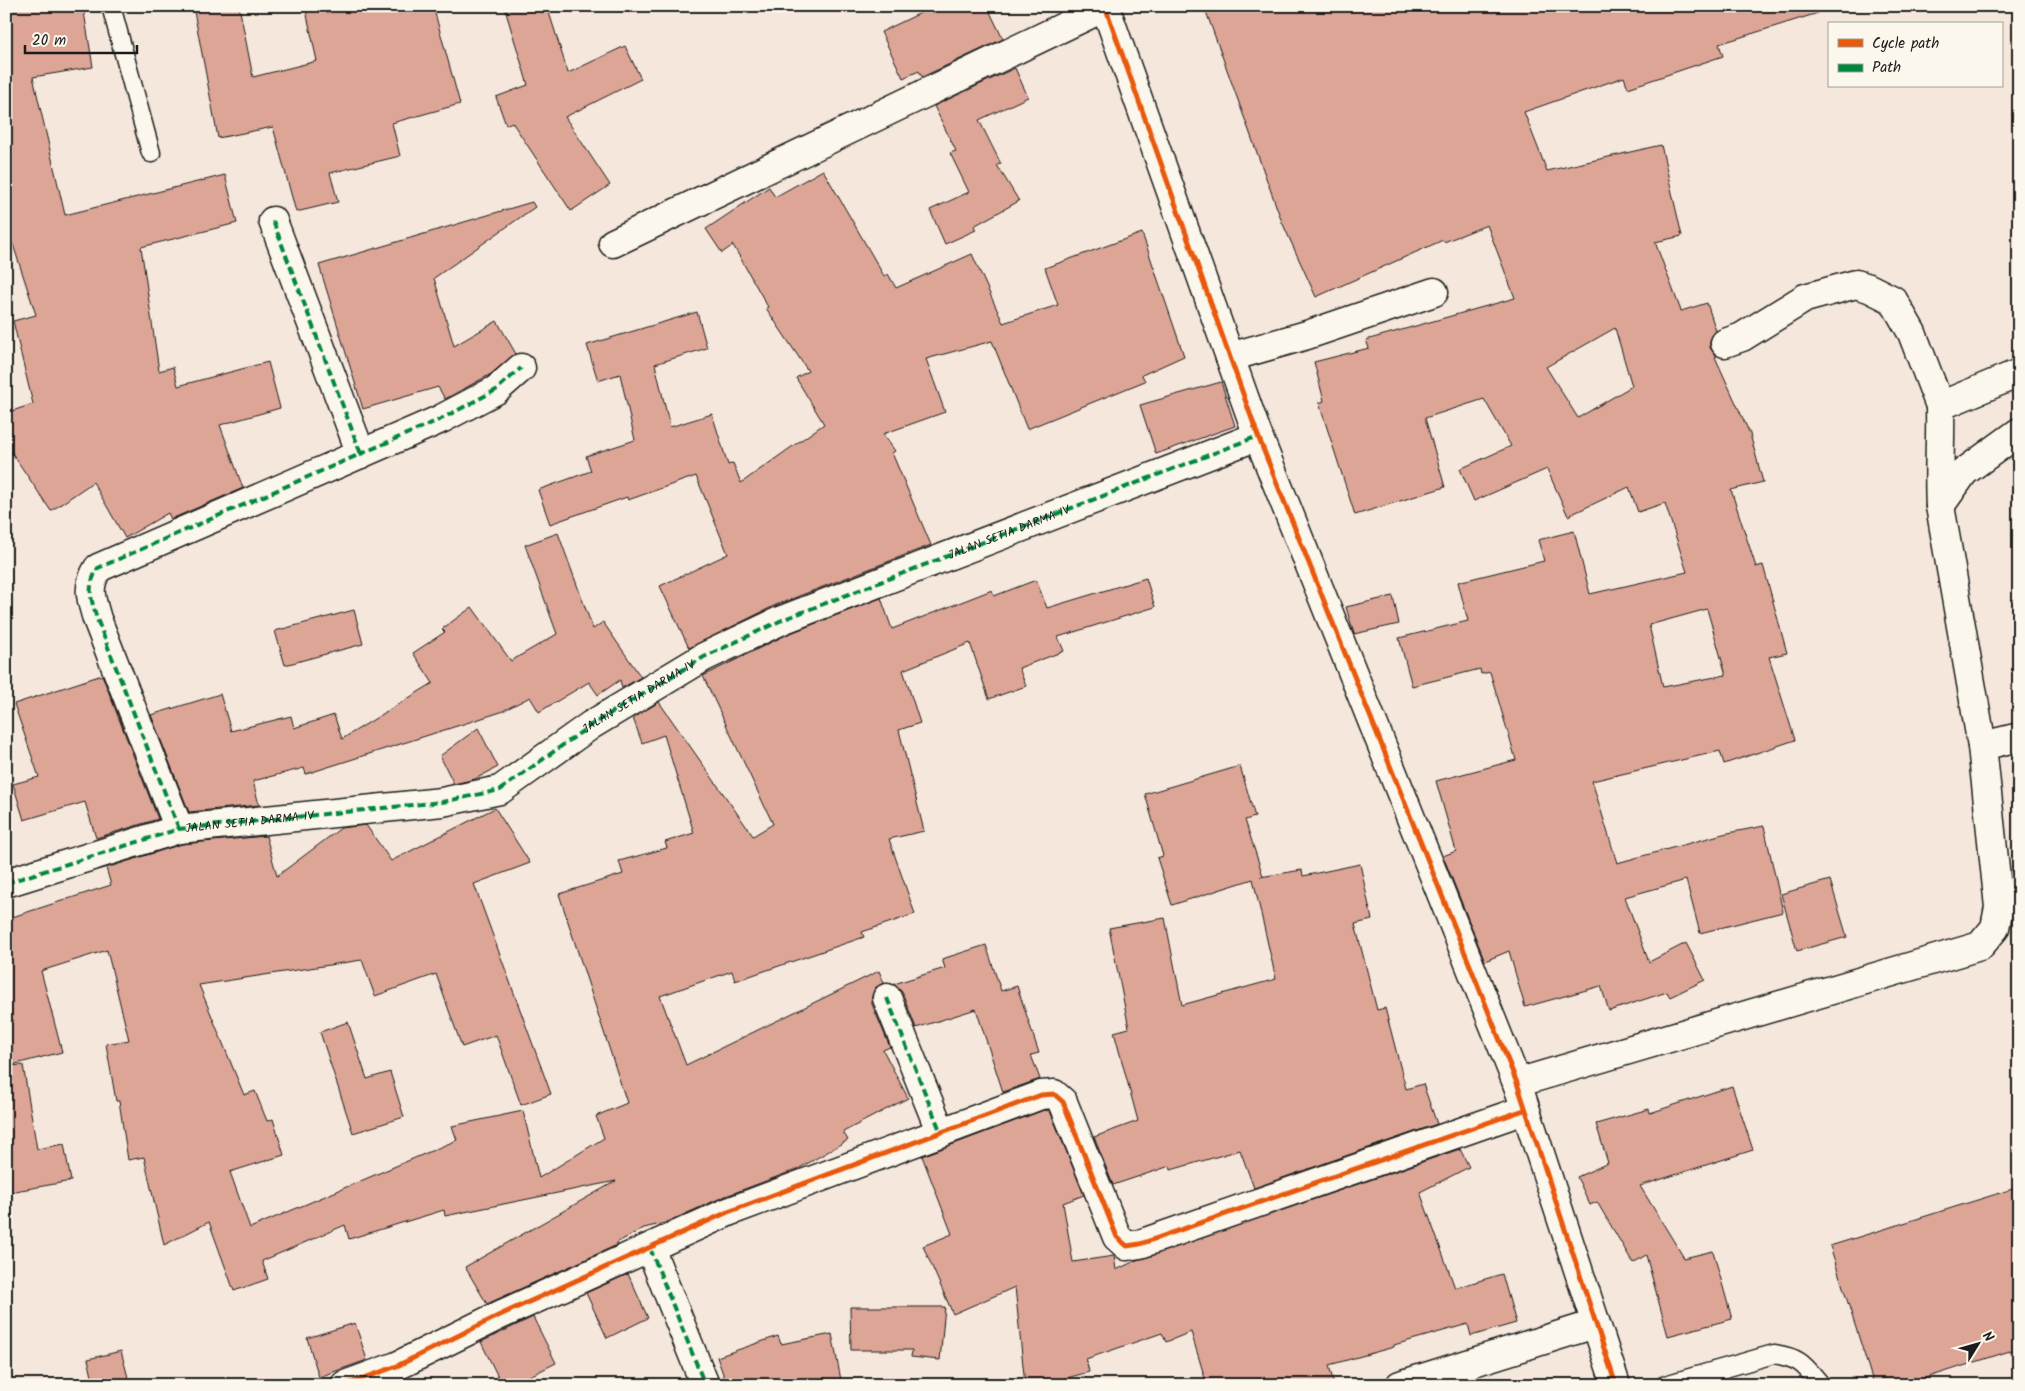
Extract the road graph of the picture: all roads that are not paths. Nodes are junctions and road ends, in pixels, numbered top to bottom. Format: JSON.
{"nodes":[{"id":1,"x":111,"y":6,"type":"edge"},
{"id":2,"x":1105,"y":6,"type":"edge"},
{"id":3,"x":151,"y":153,"type":"dead end"},
{"id":4,"x":273,"y":221,"type":"dead end"},
{"id":5,"x":613,"y":243,"type":"dead end"},
{"id":6,"x":1434,"y":292,"type":"dead end"},
{"id":7,"x":1725,"y":343,"type":"dead end"},
{"id":8,"x":1230,"y":357,"type":"junction"},
{"id":9,"x":521,"y":368,"type":"dead end"},
{"id":10,"x":2019,"y":373,"type":"edge"},
{"id":11,"x":1940,"y":406,"type":"junction"},
{"id":12,"x":2019,"y":432,"type":"edge"},
{"id":13,"x":1258,"y":436,"type":"junction"},
{"id":14,"x":361,"y":454,"type":"junction"},
{"id":15,"x":1940,"y":506,"type":"junction"},
{"id":16,"x":2019,"y":737,"type":"edge"},
{"id":17,"x":1982,"y":746,"type":"junction"},
{"id":18,"x":179,"y":829,"type":"junction"},
{"id":19,"x":6,"y":882,"type":"edge"},
{"id":20,"x":887,"y":998,"type":"dead end"},
{"id":21,"x":1517,"y":1084,"type":"junction"},
{"id":22,"x":1524,"y":1110,"type":"junction"},
{"id":23,"x":941,"y":1133,"type":"junction"},
{"id":24,"x":650,"y":1248,"type":"junction"},
{"id":25,"x":1595,"y":1324,"type":"junction"},
{"id":26,"x":344,"y":1385,"type":"edge"},
{"id":27,"x":705,"y":1385,"type":"edge"},
{"id":28,"x":1400,"y":1385,"type":"edge"},
{"id":29,"x":1616,"y":1385,"type":"edge"},
{"id":30,"x":1665,"y":1385,"type":"edge"},
{"id":31,"x":1822,"y":1385,"type":"edge"}],
"edges":[{"from":1,"to":3,"type":"lane"},
{"from":2,"to":5,"type":"street"},
{"from":2,"to":8,"type":"street"},
{"from":4,"to":14,"type":"street"},
{"from":6,"to":8,"type":"street"},
{"from":7,"to":11,"type":"street"},
{"from":8,"to":13,"type":"street"},
{"from":9,"to":14,"type":"street"},
{"from":10,"to":11,"type":"street"},
{"from":11,"to":15,"type":"street"},
{"from":12,"to":15,"type":"street"},
{"from":13,"to":18,"type":"street","name":"JALAN SETIA DARMA IV"},
{"from":13,"to":21,"type":"street"},
{"from":14,"to":18,"type":"street"},
{"from":15,"to":17,"type":"street"},
{"from":16,"to":17,"type":"street"},
{"from":17,"to":21,"type":"street"},
{"from":18,"to":19,"type":"street","name":"JALAN SETIA DARMA IV"},
{"from":20,"to":23,"type":"street"},
{"from":21,"to":22,"type":"street"},
{"from":22,"to":23,"type":"street"},
{"from":22,"to":25,"type":"street"},
{"from":23,"to":24,"type":"street"},
{"from":24,"to":26,"type":"street"},
{"from":24,"to":27,"type":"street"},
{"from":25,"to":28,"type":"street"},
{"from":25,"to":29,"type":"street"},
{"from":30,"to":31,"type":"lane"}]}
